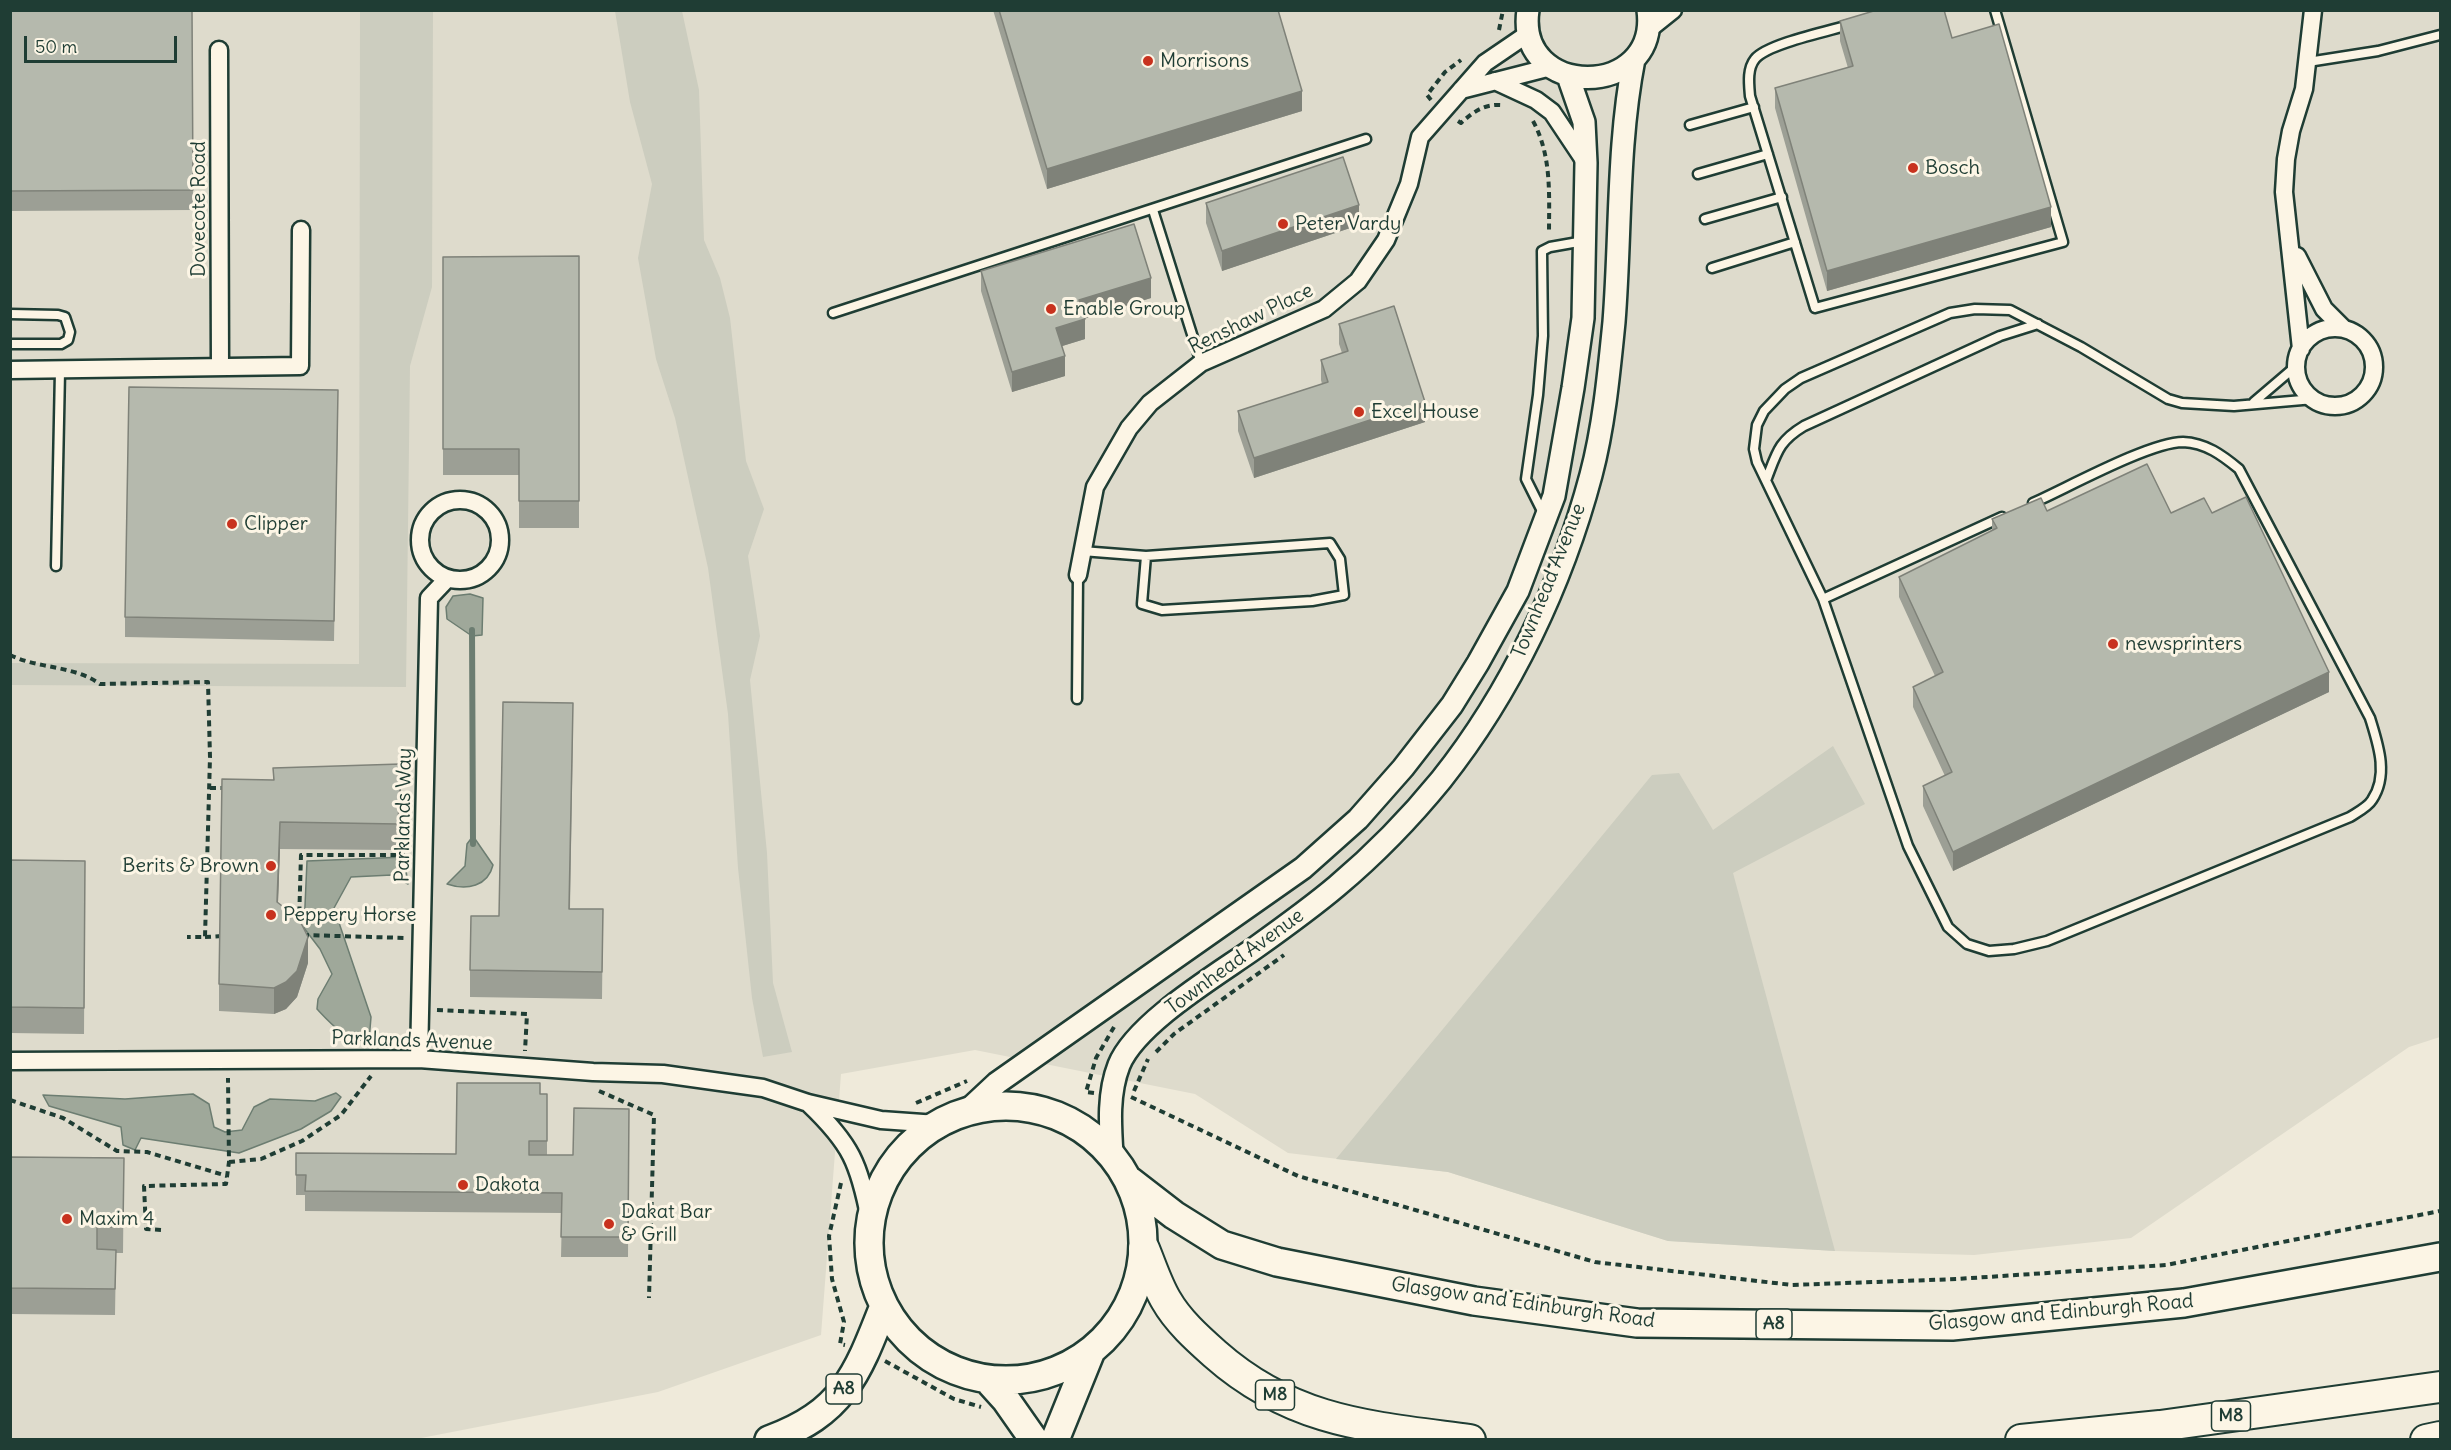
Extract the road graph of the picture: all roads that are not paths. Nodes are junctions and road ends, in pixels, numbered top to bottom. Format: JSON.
{"nodes":[{"id":1,"x":1528,"y":10,"type":"edge"},
{"id":2,"x":1673,"y":10,"type":"edge"},
{"id":3,"x":1995,"y":10,"type":"edge"},
{"id":4,"x":2313,"y":10,"type":"edge"},
{"id":5,"x":1648,"y":20,"type":"edge"},
{"id":6,"x":1853,"y":24,"type":"edge"},
{"id":7,"x":1529,"y":33,"type":"junction"},
{"id":8,"x":2440,"y":35,"type":"edge"},
{"id":9,"x":219,"y":50,"type":"dead end"},
{"id":10,"x":1634,"y":58,"type":"junction"},
{"id":11,"x":2308,"y":62,"type":"junction"},
{"id":12,"x":1559,"y":71,"type":"junction"},
{"id":13,"x":1495,"y":81,"type":"junction"},
{"id":14,"x":1461,"y":90,"type":"junction"},
{"id":15,"x":1754,"y":108,"type":"junction"},
{"id":16,"x":1690,"y":125,"type":"dead end"},
{"id":17,"x":1366,"y":139,"type":"dead end"},
{"id":18,"x":1768,"y":154,"type":"junction"},
{"id":19,"x":1586,"y":163,"type":"junction"},
{"id":20,"x":1698,"y":174,"type":"dead end"},
{"id":21,"x":1782,"y":197,"type":"junction"},
{"id":22,"x":1153,"y":210,"type":"junction"},
{"id":23,"x":1705,"y":219,"type":"dead end"},
{"id":24,"x":301,"y":230,"type":"dead end"},
{"id":25,"x":1585,"y":241,"type":"junction"},
{"id":26,"x":1795,"y":242,"type":"junction"},
{"id":27,"x":2291,"y":242,"type":"junction"},
{"id":28,"x":1712,"y":268,"type":"dead end"},
{"id":29,"x":833,"y":313,"type":"dead end"},
{"id":30,"x":10,"y":314,"type":"edge"},
{"id":31,"x":2038,"y":324,"type":"junction"},
{"id":32,"x":2344,"y":329,"type":"junction"},
{"id":33,"x":10,"y":344,"type":"edge"},
{"id":34,"x":2301,"y":348,"type":"junction"},
{"id":35,"x":1201,"y":363,"type":"junction"},
{"id":36,"x":220,"y":367,"type":"junction"},
{"id":37,"x":2295,"y":367,"type":"junction"},
{"id":38,"x":10,"y":370,"type":"edge"},
{"id":39,"x":60,"y":371,"type":"junction"},
{"id":40,"x":2313,"y":399,"type":"junction"},
{"id":41,"x":2254,"y":403,"type":"junction"},
{"id":42,"x":1767,"y":477,"type":"junction"},
{"id":43,"x":2028,"y":505,"type":"edge"},
{"id":44,"x":2007,"y":515,"type":"edge"},
{"id":45,"x":1546,"y":519,"type":"junction"},
{"id":46,"x":1082,"y":551,"type":"junction"},
{"id":47,"x":1146,"y":556,"type":"junction"},
{"id":48,"x":56,"y":566,"type":"dead end"},
{"id":49,"x":1078,"y":575,"type":"joint"},
{"id":50,"x":447,"y":579,"type":"junction"},
{"id":51,"x":1823,"y":599,"type":"junction"},
{"id":52,"x":1077,"y":699,"type":"dead end"},
{"id":53,"x":419,"y":1059,"type":"junction"},
{"id":54,"x":10,"y":1061,"type":"edge"},
{"id":55,"x":808,"y":1103,"type":"junction"},
{"id":56,"x":967,"y":1111,"type":"junction"},
{"id":57,"x":937,"y":1124,"type":"junction"},
{"id":58,"x":1112,"y":1154,"type":"junction"},
{"id":59,"x":1130,"y":1181,"type":"junction"},
{"id":60,"x":870,"y":1220,"type":"junction"},
{"id":61,"x":1144,"y":1249,"type":"junction"},
{"id":62,"x":2440,"y":1257,"type":"edge"},
{"id":63,"x":884,"y":1306,"type":"junction"},
{"id":64,"x":1091,"y":1351,"type":"junction"},
{"id":65,"x":987,"y":1379,"type":"junction"},
{"id":66,"x":2440,"y":1387,"type":"edge"},
{"id":67,"x":2440,"y":1437,"type":"edge"},
{"id":68,"x":769,"y":1440,"type":"edge"},
{"id":69,"x":1034,"y":1440,"type":"edge"},
{"id":70,"x":1055,"y":1440,"type":"edge"},
{"id":71,"x":1470,"y":1440,"type":"edge"},
{"id":72,"x":2021,"y":1440,"type":"edge"},
{"id":73,"x":2426,"y":1440,"type":"edge"}],
"edges":[{"from":1,"to":7,"type":"street"},
{"from":2,"to":5,"type":"street"},
{"from":3,"to":26,"type":"lane"},
{"from":4,"to":11,"type":"street"},
{"from":5,"to":10,"type":"street"},
{"from":6,"to":15,"type":"lane"},
{"from":7,"to":12,"type":"street","name":"Townhead Avenue"},
{"from":7,"to":14,"type":"street","name":"Renshaw Place"},
{"from":8,"to":11,"type":"lane"},
{"from":9,"to":36,"type":"street","name":"Dovecote Road"},
{"from":10,"to":12,"type":"street"},
{"from":10,"to":58,"type":"street","name":"Townhead Avenue"},
{"from":11,"to":27,"type":"street"},
{"from":12,"to":13,"type":"street"},
{"from":12,"to":19,"type":"street","name":"Townhead Avenue"},
{"from":13,"to":14,"type":"street"},
{"from":13,"to":19,"type":"street"},
{"from":14,"to":35,"type":"street","name":"Renshaw Place"},
{"from":15,"to":16,"type":"lane"},
{"from":15,"to":18,"type":"lane"},
{"from":17,"to":22,"type":"lane"},
{"from":18,"to":20,"type":"lane"},
{"from":18,"to":21,"type":"lane"},
{"from":19,"to":25,"type":"street","name":"Townhead Avenue"},
{"from":21,"to":23,"type":"lane"},
{"from":21,"to":26,"type":"lane"},
{"from":22,"to":29,"type":"lane"},
{"from":22,"to":35,"type":"lane"},
{"from":24,"to":36,"type":"street"},
{"from":25,"to":45,"type":"street","name":"Townhead Avenue"},
{"from":25,"to":45,"type":"lane","name":"Townhead Avenue"},
{"from":26,"to":28,"type":"lane"},
{"from":27,"to":32,"type":"street"},
{"from":27,"to":34,"type":"street"},
{"from":30,"to":33,"type":"lane"},
{"from":31,"to":41,"type":"lane"},
{"from":31,"to":42,"type":"lane"},
{"from":31,"to":42,"type":"lane"},
{"from":32,"to":34,"type":"street"},
{"from":32,"to":40,"type":"street"},
{"from":34,"to":37,"type":"street"},
{"from":35,"to":46,"type":"street","name":"Renshaw Place"},
{"from":36,"to":39,"type":"street"},
{"from":37,"to":40,"type":"street"},
{"from":37,"to":41,"type":"lane"},
{"from":38,"to":39,"type":"street"},
{"from":39,"to":48,"type":"lane"},
{"from":40,"to":41,"type":"lane"},
{"from":42,"to":51,"type":"lane"},
{"from":43,"to":51,"type":"lane"},
{"from":44,"to":51,"type":"lane"},
{"from":45,"to":56,"type":"street","name":"Townhead Avenue"},
{"from":46,"to":47,"type":"lane"},
{"from":46,"to":49,"type":"street","name":"Renshaw Place"},
{"from":47,"to":47,"type":"lane"},
{"from":49,"to":52,"type":"lane","name":"Renshaw Place"},
{"from":50,"to":50,"type":"street"},
{"from":50,"to":53,"type":"street","name":"Parklands Way"},
{"from":53,"to":54,"type":"street","name":"Parklands Avenue"},
{"from":53,"to":55,"type":"street","name":"Parklands Avenue"},
{"from":55,"to":57,"type":"street","name":"Parklands Avenue"},
{"from":55,"to":60,"type":"street","name":"Parklands Avenue"},
{"from":56,"to":57,"type":"highway"},
{"from":56,"to":58,"type":"highway"},
{"from":57,"to":60,"type":"highway"},
{"from":58,"to":59,"type":"highway"},
{"from":59,"to":61,"type":"highway"},
{"from":59,"to":62,"type":"highway","name":"Glasgow and Edinburgh Road","number":"A8"},
{"from":60,"to":63,"type":"highway"},
{"from":61,"to":64,"type":"highway"},
{"from":61,"to":71,"type":"highway","number":"M8"},
{"from":63,"to":65,"type":"highway"},
{"from":63,"to":68,"type":"highway","number":"A8"},
{"from":64,"to":65,"type":"highway"},
{"from":64,"to":70,"type":"highway"},
{"from":65,"to":69,"type":"highway"},
{"from":66,"to":72,"type":"highway","number":"M8"},
{"from":67,"to":73,"type":"highway"}]}
